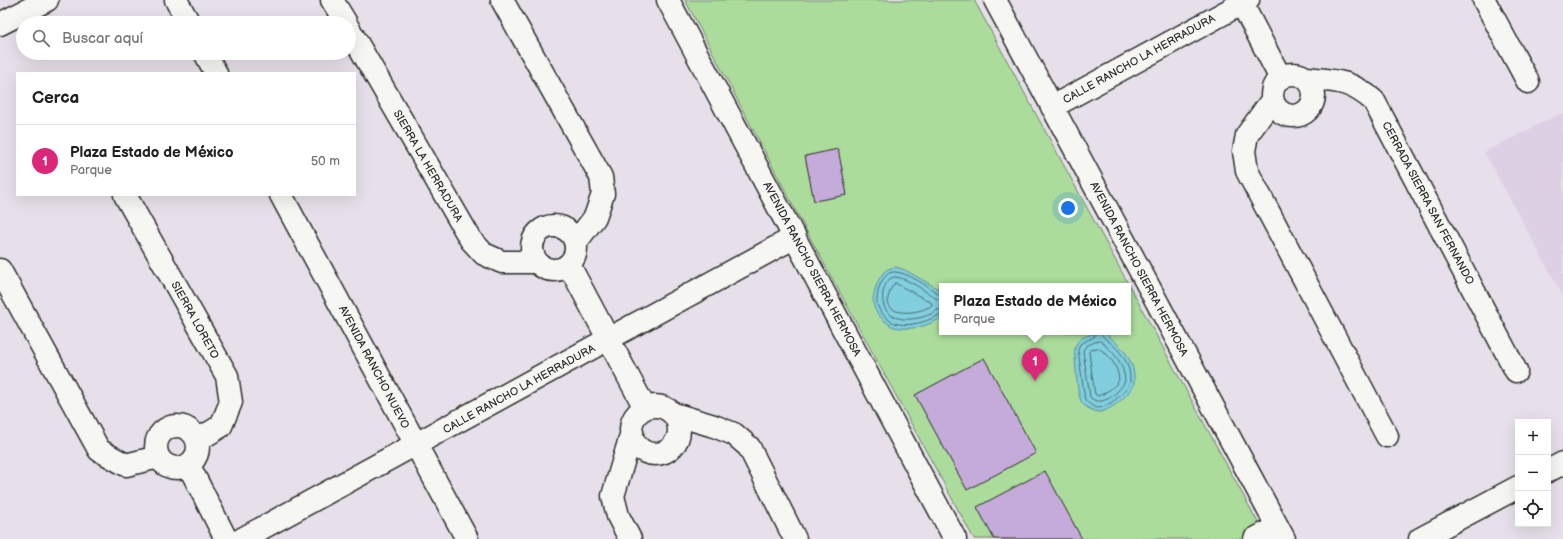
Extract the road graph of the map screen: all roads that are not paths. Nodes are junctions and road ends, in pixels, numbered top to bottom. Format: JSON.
{"nodes":[{"id":1,"x":46,"y":0,"type":"edge"},
{"id":2,"x":176,"y":0,"type":"edge"},
{"id":3,"x":332,"y":0,"type":"edge"},
{"id":4,"x":502,"y":0,"type":"edge"},
{"id":5,"x":668,"y":0,"type":"edge"},
{"id":6,"x":995,"y":0,"type":"edge"},
{"id":7,"x":1484,"y":0,"type":"edge"},
{"id":8,"x":1243,"y":1,"type":"edge"},
{"id":9,"x":185,"y":16,"type":"edge"},
{"id":10,"x":342,"y":16,"type":"edge"},
{"id":11,"x":0,"y":24,"type":"edge"},
{"id":12,"x":356,"y":41,"type":"edge"},
{"id":13,"x":209,"y":60,"type":"edge"},
{"id":14,"x":215,"y":72,"type":"edge"},
{"id":15,"x":1280,"y":77,"type":"junction"},
{"id":16,"x":1306,"y":78,"type":"junction"},
{"id":17,"x":1528,"y":82,"type":"dead end"},
{"id":18,"x":1272,"y":100,"type":"junction"},
{"id":19,"x":1052,"y":107,"type":"junction"},
{"id":20,"x":126,"y":196,"type":"edge"},
{"id":21,"x":282,"y":196,"type":"edge"},
{"id":22,"x":794,"y":237,"type":"junction"},
{"id":23,"x":576,"y":242,"type":"junction"},
{"id":24,"x":536,"y":262,"type":"junction"},
{"id":25,"x":569,"y":265,"type":"junction"},
{"id":26,"x":0,"y":270,"type":"edge"},
{"id":27,"x":608,"y":340,"type":"junction"},
{"id":28,"x":1516,"y":371,"type":"dead end"},
{"id":29,"x":645,"y":408,"type":"junction"},
{"id":30,"x":674,"y":414,"type":"junction"},
{"id":31,"x":632,"y":432,"type":"junction"},
{"id":32,"x":1387,"y":436,"type":"dead end"},
{"id":33,"x":198,"y":440,"type":"junction"},
{"id":34,"x":416,"y":445,"type":"junction"},
{"id":35,"x":158,"y":457,"type":"junction"},
{"id":36,"x":1563,"y":463,"type":"edge"},
{"id":37,"x":188,"y":466,"type":"junction"},
{"id":38,"x":1551,"y":469,"type":"edge"},
{"id":39,"x":1515,"y":489,"type":"edge"},
{"id":40,"x":1281,"y":533,"type":"edge"},
{"id":41,"x":226,"y":539,"type":"edge"},
{"id":42,"x":242,"y":539,"type":"edge"},
{"id":43,"x":467,"y":539,"type":"edge"},
{"id":44,"x":630,"y":539,"type":"edge"},
{"id":45,"x":795,"y":539,"type":"edge"},
{"id":46,"x":955,"y":539,"type":"edge"},
{"id":47,"x":1255,"y":539,"type":"edge"},
{"id":48,"x":1420,"y":539,"type":"edge"}],
"edges":[{"from":1,"to":11,"type":"street"},
{"from":2,"to":9,"type":"street"},
{"from":3,"to":10,"type":"street"},
{"from":4,"to":23,"type":"street"},
{"from":5,"to":22,"type":"street","name":"AVENIDA RANCHO SIERRA HERMOSA"},
{"from":6,"to":19,"type":"street","name":"AVENIDA RANCHO SIERRA HERMOSA"},
{"from":7,"to":17,"type":"street"},
{"from":8,"to":15,"type":"street"},
{"from":8,"to":19,"type":"street","name":"CALLE RANCHO LA HERRADURA"},
{"from":12,"to":24,"type":"street","name":"SIERRA LA HERRADURA"},
{"from":13,"to":14,"type":"street"},
{"from":15,"to":16,"type":"street"},
{"from":15,"to":18,"type":"street"},
{"from":16,"to":18,"type":"street"},
{"from":16,"to":28,"type":"street","name":"CERRADA SIERRA SAN FERNANDO"},
{"from":18,"to":32,"type":"street"},
{"from":19,"to":40,"type":"street","name":"AVENIDA RANCHO SIERRA HERMOSA"},
{"from":20,"to":33,"type":"street","name":"SIERRA LORETO"},
{"from":21,"to":34,"type":"street","name":"AVENIDA RANCHO NUEVO"},
{"from":22,"to":27,"type":"street","name":"CALLE RANCHO LA HERRADURA"},
{"from":22,"to":46,"type":"street","name":"AVENIDA RANCHO SIERRA HERMOSA"},
{"from":23,"to":24,"type":"street"},
{"from":23,"to":25,"type":"street"},
{"from":24,"to":25,"type":"street","name":"SIERRA LA HERRADURA"},
{"from":25,"to":27,"type":"street"},
{"from":26,"to":35,"type":"street"},
{"from":27,"to":29,"type":"street"},
{"from":27,"to":34,"type":"street","name":"CALLE RANCHO LA HERRADURA"},
{"from":29,"to":30,"type":"street"},
{"from":29,"to":31,"type":"street"},
{"from":30,"to":31,"type":"street"},
{"from":30,"to":45,"type":"street"},
{"from":31,"to":44,"type":"street"},
{"from":33,"to":35,"type":"street"},
{"from":33,"to":37,"type":"street"},
{"from":34,"to":42,"type":"street","name":"CALLE RANCHO LA HERRADURA"},
{"from":34,"to":43,"type":"street","name":"AVENIDA RANCHO NUEVO"},
{"from":35,"to":37,"type":"street"},
{"from":36,"to":38,"type":"street"},
{"from":37,"to":41,"type":"street"},
{"from":39,"to":48,"type":"street"},
{"from":40,"to":47,"type":"street"}]}
